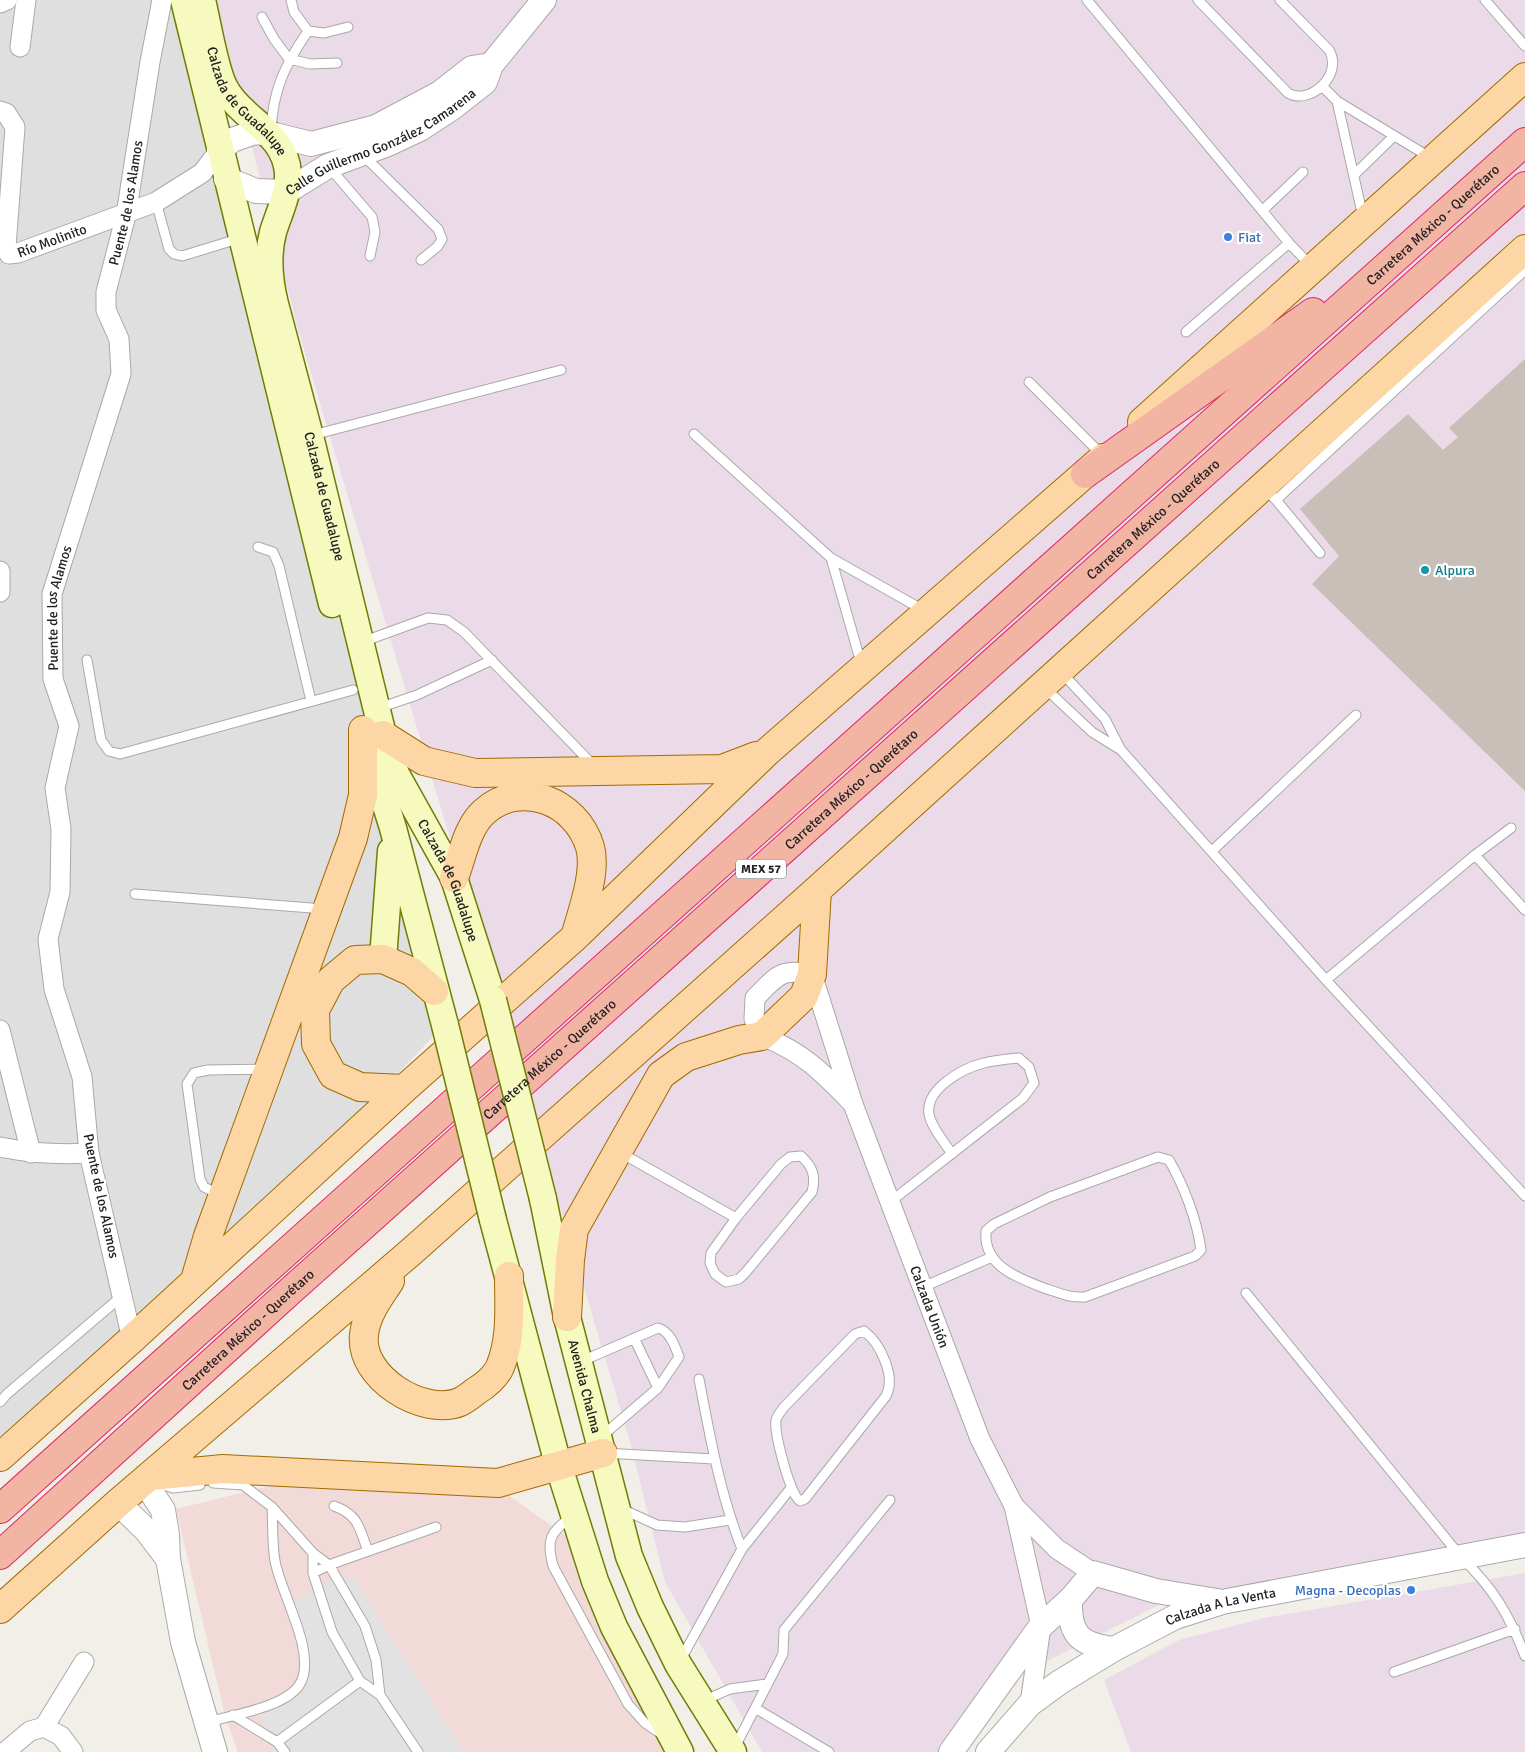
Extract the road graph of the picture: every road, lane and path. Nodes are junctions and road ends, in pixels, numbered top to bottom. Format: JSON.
{"nodes":[{"id":1,"x":7,"y":0,"type":"edge"},
{"id":2,"x":26,"y":0,"type":"edge"},
{"id":3,"x":162,"y":0,"type":"edge"},
{"id":4,"x":184,"y":0,"type":"edge"},
{"id":5,"x":202,"y":0,"type":"edge"},
{"id":6,"x":291,"y":0,"type":"edge"},
{"id":7,"x":544,"y":0,"type":"edge"},
{"id":8,"x":1087,"y":0,"type":"edge"},
{"id":9,"x":1198,"y":0,"type":"edge"},
{"id":10,"x":1280,"y":0,"type":"edge"},
{"id":11,"x":1485,"y":0,"type":"edge"},
{"id":12,"x":0,"y":3,"type":"edge"},
{"id":13,"x":262,"y":17,"type":"dead end"},
{"id":14,"x":348,"y":27,"type":"dead end"},
{"id":15,"x":308,"y":31,"type":"junction"},
{"id":16,"x":1525,"y":46,"type":"edge"},
{"id":17,"x":20,"y":47,"type":"dead end"},
{"id":18,"x":288,"y":59,"type":"junction"},
{"id":19,"x":337,"y":62,"type":"dead end"},
{"id":20,"x":492,"y":65,"type":"junction"},
{"id":21,"x":1525,"y":77,"type":"edge"},
{"id":22,"x":1323,"y":87,"type":"junction"},
{"id":23,"x":1337,"y":101,"type":"junction"},
{"id":24,"x":0,"y":111,"type":"edge"},
{"id":25,"x":271,"y":134,"type":"junction"},
{"id":26,"x":1394,"y":136,"type":"junction"},
{"id":27,"x":1525,"y":142,"type":"edge"},
{"id":28,"x":220,"y":151,"type":"junction"},
{"id":29,"x":362,"y":154,"type":"junction"},
{"id":30,"x":1433,"y":159,"type":"junction"},
{"id":31,"x":328,"y":166,"type":"junction"},
{"id":32,"x":1303,"y":172,"type":"dead end"},
{"id":33,"x":1354,"y":175,"type":"junction"},
{"id":34,"x":214,"y":176,"type":"junction"},
{"id":35,"x":1525,"y":186,"type":"edge"},
{"id":36,"x":286,"y":192,"type":"junction"},
{"id":37,"x":156,"y":202,"type":"junction"},
{"id":38,"x":1263,"y":210,"type":"junction"},
{"id":39,"x":126,"y":214,"type":"junction"},
{"id":40,"x":1364,"y":221,"type":"junction"},
{"id":41,"x":1420,"y":236,"type":"junction"},
{"id":42,"x":241,"y":238,"type":"junction"},
{"id":43,"x":1289,"y":243,"type":"junction"},
{"id":44,"x":1525,"y":249,"type":"edge"},
{"id":45,"x":370,"y":256,"type":"dead end"},
{"id":46,"x":421,"y":260,"type":"dead end"},
{"id":47,"x":1313,"y":268,"type":"junction"},
{"id":48,"x":1525,"y":270,"type":"edge"},
{"id":49,"x":1186,"y":332,"type":"dead end"},
{"id":50,"x":561,"y":370,"type":"dead end"},
{"id":51,"x":1029,"y":382,"type":"dead end"},
{"id":52,"x":694,"y":434,"type":"dead end"},
{"id":53,"x":310,"y":436,"type":"junction"},
{"id":54,"x":1094,"y":465,"type":"junction"},
{"id":55,"x":1270,"y":494,"type":"junction"},
{"id":56,"x":258,"y":547,"type":"dead end"},
{"id":57,"x":1320,"y":553,"type":"dead end"},
{"id":58,"x":832,"y":558,"type":"junction"},
{"id":59,"x":0,"y":571,"type":"edge"},
{"id":60,"x":0,"y":586,"type":"edge"},
{"id":61,"x":0,"y":592,"type":"edge"},
{"id":62,"x":927,"y":612,"type":"junction"},
{"id":63,"x":360,"y":643,"type":"junction"},
{"id":64,"x":87,"y":660,"type":"dead end"},
{"id":65,"x":492,"y":660,"type":"junction"},
{"id":66,"x":862,"y":668,"type":"junction"},
{"id":67,"x":1050,"y":677,"type":"junction"},
{"id":68,"x":353,"y":690,"type":"junction"},
{"id":69,"x":311,"y":701,"type":"junction"},
{"id":70,"x":1356,"y":715,"type":"dead end"},
{"id":71,"x":374,"y":725,"type":"junction"},
{"id":72,"x":1121,"y":750,"type":"junction"},
{"id":73,"x":767,"y":752,"type":"junction"},
{"id":74,"x":599,"y":771,"type":"junction"},
{"id":75,"x":393,"y":828,"type":"junction"},
{"id":76,"x":1511,"y":828,"type":"dead end"},
{"id":77,"x":1212,"y":851,"type":"junction"},
{"id":78,"x":1475,"y":855,"type":"junction"},
{"id":79,"x":454,"y":878,"type":"junction"},
{"id":80,"x":816,"y":890,"type":"junction"},
{"id":81,"x":135,"y":894,"type":"dead end"},
{"id":82,"x":327,"y":910,"type":"junction"},
{"id":83,"x":1525,"y":910,"type":"edge"},
{"id":84,"x":575,"y":937,"type":"junction"},
{"id":85,"x":383,"y":959,"type":"junction"},
{"id":86,"x":812,"y":974,"type":"junction"},
{"id":87,"x":1326,"y":980,"type":"junction"},
{"id":88,"x":434,"y":991,"type":"junction"},
{"id":89,"x":493,"y":1000,"type":"joint"},
{"id":90,"x":0,"y":1030,"type":"edge"},
{"id":91,"x":762,"y":1036,"type":"junction"},
{"id":92,"x":268,"y":1069,"type":"junction"},
{"id":93,"x":404,"y":1089,"type":"junction"},
{"id":94,"x":853,"y":1104,"type":"junction"},
{"id":95,"x":0,"y":1147,"type":"edge"},
{"id":96,"x":618,"y":1151,"type":"junction"},
{"id":97,"x":31,"y":1153,"type":"junction"},
{"id":98,"x":89,"y":1153,"type":"junction"},
{"id":99,"x":952,"y":1154,"type":"junction"},
{"id":100,"x":225,"y":1188,"type":"junction"},
{"id":101,"x":1525,"y":1196,"type":"edge"},
{"id":102,"x":890,"y":1202,"type":"junction"},
{"id":103,"x":736,"y":1218,"type":"junction"},
{"id":104,"x":410,"y":1252,"type":"junction"},
{"id":105,"x":992,"y":1257,"type":"junction"},
{"id":106,"x":509,"y":1276,"type":"junction"},
{"id":107,"x":195,"y":1280,"type":"junction"},
{"id":108,"x":923,"y":1287,"type":"junction"},
{"id":109,"x":1246,"y":1293,"type":"dead end"},
{"id":110,"x":122,"y":1296,"type":"junction"},
{"id":111,"x":567,"y":1316,"type":"junction"},
{"id":112,"x":634,"y":1338,"type":"junction"},
{"id":113,"x":132,"y":1339,"type":"junction"},
{"id":114,"x":579,"y":1362,"type":"junction"},
{"id":115,"x":699,"y":1379,"type":"dead end"},
{"id":116,"x":658,"y":1388,"type":"junction"},
{"id":117,"x":0,"y":1402,"type":"edge"},
{"id":118,"x":601,"y":1445,"type":"junction"},
{"id":119,"x":0,"y":1458,"type":"edge"},
{"id":120,"x":714,"y":1459,"type":"junction"},
{"id":121,"x":558,"y":1464,"type":"junction"},
{"id":122,"x":147,"y":1478,"type":"junction"},
{"id":123,"x":791,"y":1488,"type":"junction"},
{"id":124,"x":890,"y":1500,"type":"dead end"},
{"id":125,"x":118,"y":1503,"type":"junction"},
{"id":126,"x":334,"y":1506,"type":"dead end"},
{"id":127,"x":615,"y":1506,"type":"junction"},
{"id":128,"x":1014,"y":1506,"type":"junction"},
{"id":129,"x":272,"y":1507,"type":"junction"},
{"id":130,"x":0,"y":1509,"type":"edge"},
{"id":131,"x":574,"y":1514,"type":"junction"},
{"id":132,"x":730,"y":1520,"type":"junction"},
{"id":133,"x":436,"y":1527,"type":"dead end"},
{"id":134,"x":1525,"y":1545,"type":"edge"},
{"id":135,"x":742,"y":1549,"type":"junction"},
{"id":136,"x":368,"y":1551,"type":"junction"},
{"id":137,"x":312,"y":1553,"type":"junction"},
{"id":138,"x":0,"y":1555,"type":"edge"},
{"id":139,"x":1461,"y":1557,"type":"junction"},
{"id":140,"x":168,"y":1558,"type":"junction"},
{"id":141,"x":329,"y":1565,"type":"junction"},
{"id":142,"x":313,"y":1573,"type":"junction"},
{"id":143,"x":1092,"y":1573,"type":"junction"},
{"id":144,"x":1070,"y":1600,"type":"junction"},
{"id":145,"x":1222,"y":1602,"type":"junction"},
{"id":146,"x":650,"y":1607,"type":"junction"},
{"id":147,"x":0,"y":1609,"type":"edge"},
{"id":148,"x":1041,"y":1626,"type":"junction"},
{"id":149,"x":1515,"y":1629,"type":"junction"},
{"id":150,"x":609,"y":1639,"type":"junction"},
{"id":151,"x":1114,"y":1649,"type":"junction"},
{"id":152,"x":1525,"y":1656,"type":"edge"},
{"id":153,"x":84,"y":1662,"type":"dead end"},
{"id":154,"x":678,"y":1664,"type":"junction"},
{"id":155,"x":1394,"y":1672,"type":"dead end"},
{"id":156,"x":360,"y":1681,"type":"junction"},
{"id":157,"x":767,"y":1684,"type":"junction"},
{"id":158,"x":380,"y":1695,"type":"junction"},
{"id":159,"x":701,"y":1702,"type":"junction"},
{"id":160,"x":1030,"y":1704,"type":"junction"},
{"id":161,"x":755,"y":1708,"type":"junction"},
{"id":162,"x":233,"y":1715,"type":"junction"},
{"id":163,"x":206,"y":1722,"type":"junction"},
{"id":164,"x":44,"y":1727,"type":"junction"},
{"id":165,"x":276,"y":1742,"type":"junction"},
{"id":166,"x":677,"y":1746,"type":"edge"},
{"id":167,"x":5,"y":1752,"type":"edge"},
{"id":168,"x":73,"y":1752,"type":"edge"},
{"id":169,"x":215,"y":1752,"type":"edge"},
{"id":170,"x":285,"y":1752,"type":"edge"},
{"id":171,"x":418,"y":1752,"type":"edge"},
{"id":172,"x":733,"y":1752,"type":"edge"},
{"id":173,"x":828,"y":1752,"type":"edge"},
{"id":174,"x":951,"y":1752,"type":"edge"},
{"id":175,"x":988,"y":1752,"type":"edge"}],
"edges":[{"from":1,"to":12,"type":"street"},
{"from":2,"to":17,"type":"street"},
{"from":3,"to":39,"type":"street","name":"Puente de los Alamos"},
{"from":4,"to":28,"type":"main road","name":"Calzada de Guadalupe"},
{"from":5,"to":25,"type":"main road","name":"Calzada de Guadalupe"},
{"from":6,"to":15,"type":"lane"},
{"from":7,"to":20,"type":"street","name":"Calle Guillermo González Camarena"},
{"from":8,"to":38,"type":"lane"},
{"from":9,"to":22,"type":"lane"},
{"from":10,"to":22,"type":"lane"},
{"from":11,"to":16,"type":"lane"},
{"from":13,"to":18,"type":"lane"},
{"from":14,"to":15,"type":"lane"},
{"from":15,"to":18,"type":"lane"},
{"from":18,"to":19,"type":"lane"},
{"from":18,"to":25,"type":"lane"},
{"from":20,"to":25,"type":"street","name":"Calle Guillermo González Camarena"},
{"from":20,"to":29,"type":"street","name":"Calle Guillermo González Camarena"},
{"from":21,"to":30,"type":"main road"},
{"from":22,"to":23,"type":"lane"},
{"from":23,"to":26,"type":"lane"},
{"from":23,"to":33,"type":"lane"},
{"from":24,"to":39,"type":"street","name":"Río Molinito"},
{"from":25,"to":28,"type":"street","name":"Calle Guillermo González Camarena"},
{"from":25,"to":36,"type":"main road","name":"Calzada de Guadalupe"},
{"from":26,"to":30,"type":"lane"},
{"from":26,"to":33,"type":"lane"},
{"from":27,"to":41,"type":"highway","name":"Carretera México - Querétaro","number":"MEX 57"},
{"from":28,"to":34,"type":"main road","name":"Calzada de Guadalupe"},
{"from":29,"to":31,"type":"street","name":"Calle Guillermo González Camarena"},
{"from":29,"to":46,"type":"lane"},
{"from":30,"to":40,"type":"main road"},
{"from":31,"to":36,"type":"street","name":"Calle Guillermo González Camarena"},
{"from":31,"to":45,"type":"lane"},
{"from":32,"to":38,"type":"lane"},
{"from":33,"to":40,"type":"lane"},
{"from":34,"to":36,"type":"street","name":"Calle Guillermo González Camarena"},
{"from":34,"to":37,"type":"street","name":"Río Molinito"},
{"from":34,"to":42,"type":"main road","name":"Calzada de Guadalupe"},
{"from":35,"to":138,"type":"highway","name":"Carretera México - Querétaro","number":"MEX 57"},
{"from":36,"to":53,"type":"main road","name":"Calzada de Guadalupe"},
{"from":37,"to":39,"type":"street","name":"Río Molinito"},
{"from":37,"to":42,"type":"lane"},
{"from":38,"to":43,"type":"lane"},
{"from":39,"to":98,"type":"street","name":"Puente de los Alamos"},
{"from":40,"to":47,"type":"main road"},
{"from":41,"to":54,"type":"highway"},
{"from":41,"to":130,"type":"highway","name":"Carretera México - Querétaro","number":"MEX 57"},
{"from":42,"to":68,"type":"main road","name":"Calzada de Guadalupe"},
{"from":43,"to":47,"type":"lane"},
{"from":43,"to":49,"type":"lane"},
{"from":44,"to":55,"type":"main road"},
{"from":47,"to":54,"type":"main road"},
{"from":48,"to":55,"type":"lane"},
{"from":50,"to":53,"type":"lane"},
{"from":51,"to":54,"type":"lane"},
{"from":52,"to":58,"type":"lane"},
{"from":53,"to":63,"type":"main road","name":"Calzada de Guadalupe"},
{"from":54,"to":62,"type":"main road"},
{"from":55,"to":57,"type":"lane"},
{"from":55,"to":67,"type":"main road"},
{"from":56,"to":69,"type":"lane"},
{"from":58,"to":62,"type":"lane"},
{"from":58,"to":66,"type":"lane"},
{"from":59,"to":60,"type":"street"},
{"from":60,"to":61,"type":"street"},
{"from":62,"to":66,"type":"main road"},
{"from":63,"to":65,"type":"lane"},
{"from":63,"to":71,"type":"main road","name":"Calzada de Guadalupe"},
{"from":64,"to":69,"type":"lane"},
{"from":65,"to":71,"type":"lane"},
{"from":65,"to":74,"type":"lane"},
{"from":66,"to":73,"type":"main road"},
{"from":67,"to":72,"type":"lane"},
{"from":67,"to":72,"type":"lane"},
{"from":67,"to":80,"type":"main road"},
{"from":68,"to":69,"type":"lane"},
{"from":68,"to":71,"type":"main road","name":"Calzada de Guadalupe"},
{"from":70,"to":77,"type":"lane"},
{"from":71,"to":74,"type":"main road"},
{"from":71,"to":75,"type":"main road","name":"Calzada de Guadalupe"},
{"from":71,"to":79,"type":"main road","name":"Calzada de Guadalupe"},
{"from":71,"to":82,"type":"main road"},
{"from":72,"to":77,"type":"lane"},
{"from":73,"to":74,"type":"main road"},
{"from":73,"to":84,"type":"main road"},
{"from":75,"to":85,"type":"main road"},
{"from":75,"to":88,"type":"main road","name":"Calzada de Guadalupe"},
{"from":76,"to":78,"type":"lane"},
{"from":77,"to":87,"type":"lane"},
{"from":78,"to":83,"type":"lane"},
{"from":78,"to":87,"type":"lane"},
{"from":79,"to":84,"type":"main road"},
{"from":79,"to":89,"type":"main road","name":"Calzada de Guadalupe"},
{"from":80,"to":86,"type":"main road"},
{"from":80,"to":104,"type":"main road"},
{"from":81,"to":82,"type":"lane"},
{"from":82,"to":92,"type":"main road"},
{"from":84,"to":93,"type":"main road"},
{"from":85,"to":88,"type":"main road"},
{"from":85,"to":93,"type":"main road"},
{"from":86,"to":91,"type":"main road"},
{"from":86,"to":94,"type":"street","name":"Calzada Unión"},
{"from":87,"to":101,"type":"lane"},
{"from":88,"to":106,"type":"main road","name":"Calzada de Guadalupe","bridge":true},
{"from":89,"to":111,"type":"main road","name":"Avenida Chalma","bridge":true},
{"from":90,"to":97,"type":"street"},
{"from":91,"to":94,"type":"street","name":"Calzada Unión"},
{"from":91,"to":96,"type":"main road"},
{"from":92,"to":100,"type":"main road"},
{"from":92,"to":100,"type":"lane"},
{"from":93,"to":107,"type":"main road"},
{"from":94,"to":102,"type":"street","name":"Calzada Unión"},
{"from":95,"to":97,"type":"street"},
{"from":96,"to":103,"type":"lane"},
{"from":96,"to":111,"type":"main road"},
{"from":97,"to":98,"type":"street"},
{"from":98,"to":110,"type":"street","name":"Puente de los Alamos"},
{"from":99,"to":99,"type":"lane"},
{"from":99,"to":102,"type":"lane"},
{"from":100,"to":107,"type":"main road"},
{"from":102,"to":108,"type":"street","name":"Calzada Unión"},
{"from":103,"to":103,"type":"lane"},
{"from":104,"to":106,"type":"main road"},
{"from":104,"to":122,"type":"main road"},
{"from":105,"to":105,"type":"lane"},
{"from":105,"to":108,"type":"lane"},
{"from":106,"to":121,"type":"main road"},
{"from":107,"to":113,"type":"main road"},
{"from":108,"to":128,"type":"street","name":"Calzada Unión"},
{"from":109,"to":139,"type":"lane"},
{"from":110,"to":113,"type":"street","name":"Puente de los Alamos"},
{"from":110,"to":117,"type":"lane"},
{"from":111,"to":114,"type":"main road","name":"Avenida Chalma"},
{"from":112,"to":114,"type":"lane"},
{"from":112,"to":116,"type":"lane"},
{"from":112,"to":116,"type":"lane"},
{"from":113,"to":119,"type":"main road"},
{"from":114,"to":118,"type":"main road","name":"Avenida Chalma"},
{"from":115,"to":120,"type":"lane"},
{"from":116,"to":118,"type":"lane"},
{"from":118,"to":120,"type":"lane"},
{"from":118,"to":121,"type":"main road"},
{"from":118,"to":127,"type":"main road","name":"Avenida Chalma"},
{"from":120,"to":132,"type":"lane"},
{"from":121,"to":122,"type":"main road"},
{"from":121,"to":131,"type":"main road"},
{"from":122,"to":125,"type":"main road"},
{"from":122,"to":129,"type":"lane"},
{"from":122,"to":140,"type":"street"},
{"from":123,"to":123,"type":"lane"},
{"from":123,"to":135,"type":"lane"},
{"from":124,"to":157,"type":"lane"},
{"from":125,"to":140,"type":"street"},
{"from":125,"to":147,"type":"main road"},
{"from":126,"to":136,"type":"lane"},
{"from":127,"to":132,"type":"lane"},
{"from":127,"to":146,"type":"main road","name":"Avenida Chalma"},
{"from":128,"to":143,"type":"street","name":"Calzada Unión"},
{"from":128,"to":148,"type":"street","name":"Calzada Unión"},
{"from":129,"to":137,"type":"lane"},
{"from":129,"to":162,"type":"lane"},
{"from":131,"to":150,"type":"main road"},
{"from":131,"to":150,"type":"lane"},
{"from":132,"to":135,"type":"lane"},
{"from":133,"to":136,"type":"lane"},
{"from":134,"to":139,"type":"street","name":"Calzada A La Venta"},
{"from":135,"to":154,"type":"lane"},
{"from":136,"to":141,"type":"lane"},
{"from":137,"to":141,"type":"lane"},
{"from":137,"to":142,"type":"lane"},
{"from":139,"to":145,"type":"street","name":"Calzada A La Venta"},
{"from":139,"to":149,"type":"lane"},
{"from":140,"to":163,"type":"street"},
{"from":141,"to":142,"type":"lane"},
{"from":141,"to":158,"type":"lane"},
{"from":142,"to":156,"type":"lane"},
{"from":143,"to":144,"type":"street"},
{"from":143,"to":145,"type":"street","name":"Calzada Unión"},
{"from":144,"to":148,"type":"street"},
{"from":144,"to":151,"type":"street"},
{"from":145,"to":151,"type":"street","name":"Calzada A La Venta"},
{"from":146,"to":150,"type":"main road"},
{"from":146,"to":154,"type":"main road","name":"Avenida Chalma"},
{"from":148,"to":160,"type":"street"},
{"from":148,"to":174,"type":"street"},
{"from":149,"to":152,"type":"lane"},
{"from":149,"to":155,"type":"lane"},
{"from":150,"to":166,"type":"main road"},
{"from":151,"to":160,"type":"street","name":"Calzada A La Venta"},
{"from":153,"to":164,"type":"street"},
{"from":154,"to":159,"type":"main road","name":"Avenida Chalma"},
{"from":156,"to":158,"type":"lane"},
{"from":156,"to":165,"type":"lane"},
{"from":157,"to":159,"type":"lane"},
{"from":157,"to":161,"type":"lane"},
{"from":158,"to":171,"type":"lane"},
{"from":159,"to":172,"type":"main road","name":"Avenida Chalma"},
{"from":160,"to":175,"type":"street","name":"Calzada A La Venta"},
{"from":161,"to":172,"type":"lane"},
{"from":161,"to":173,"type":"lane"},
{"from":162,"to":163,"type":"lane"},
{"from":162,"to":165,"type":"lane"},
{"from":163,"to":169,"type":"street"},
{"from":164,"to":167,"type":"street"},
{"from":164,"to":168,"type":"street"},
{"from":165,"to":170,"type":"lane"}]}
